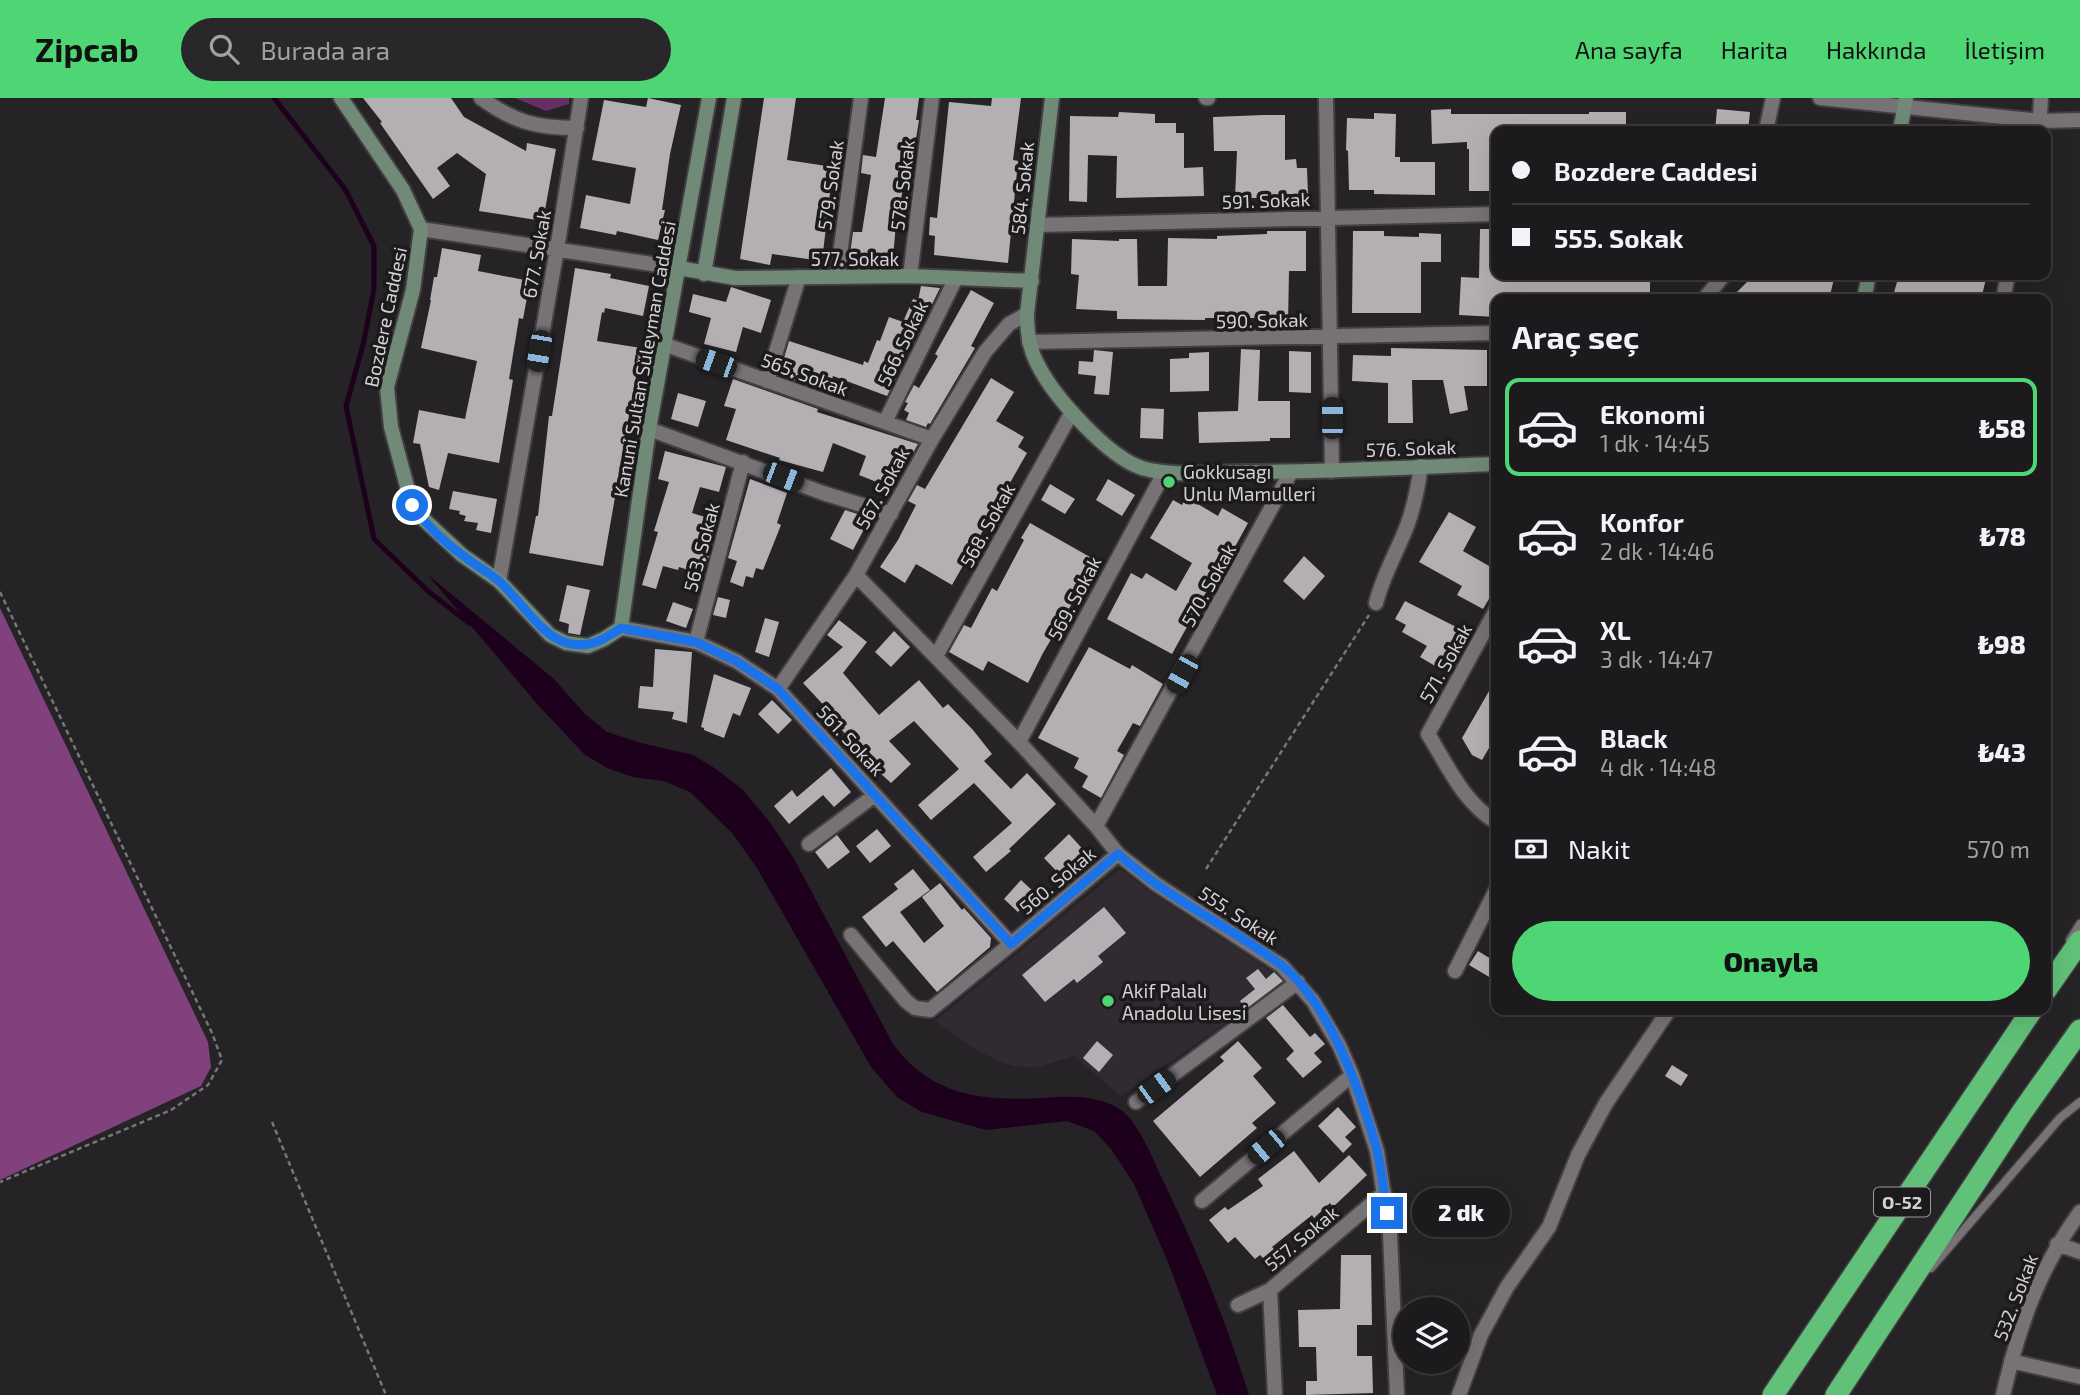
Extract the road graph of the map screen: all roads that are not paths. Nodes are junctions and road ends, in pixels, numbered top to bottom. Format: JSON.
{"nodes":[{"id":1,"x":341,"y":98,"type":"edge"},
{"id":2,"x":481,"y":98,"type":"edge"},
{"id":3,"x":581,"y":98,"type":"edge"},
{"id":4,"x":709,"y":98,"type":"edge"},
{"id":5,"x":734,"y":98,"type":"edge"},
{"id":6,"x":861,"y":98,"type":"edge"},
{"id":7,"x":932,"y":98,"type":"edge"},
{"id":8,"x":1052,"y":98,"type":"edge"},
{"id":9,"x":1326,"y":98,"type":"edge"},
{"id":10,"x":1773,"y":98,"type":"edge"},
{"id":11,"x":1820,"y":98,"type":"edge"},
{"id":12,"x":2041,"y":98,"type":"edge"},
{"id":13,"x":1906,"y":102,"type":"edge"},
{"id":14,"x":2080,"y":120,"type":"edge"},
{"id":15,"x":1767,"y":126,"type":"edge"},
{"id":16,"x":1901,"y":126,"type":"edge"},
{"id":17,"x":2040,"y":126,"type":"edge"},
{"id":18,"x":577,"y":128,"type":"junction"},
{"id":19,"x":1491,"y":214,"type":"edge"},
{"id":20,"x":1327,"y":217,"type":"junction"},
{"id":21,"x":1038,"y":225,"type":"junction"},
{"id":22,"x":421,"y":229,"type":"junction"},
{"id":23,"x":557,"y":248,"type":"junction"},
{"id":24,"x":679,"y":268,"type":"junction"},
{"id":25,"x":705,"y":274,"type":"junction"},
{"id":26,"x":910,"y":276,"type":"junction"},
{"id":27,"x":799,"y":277,"type":"junction"},
{"id":28,"x":837,"y":277,"type":"junction"},
{"id":29,"x":955,"y":280,"type":"junction"},
{"id":30,"x":1720,"y":280,"type":"edge"},
{"id":31,"x":1032,"y":282,"type":"junction"},
{"id":32,"x":1708,"y":294,"type":"edge"},
{"id":33,"x":1027,"y":314,"type":"junction"},
{"id":34,"x":1491,"y":333,"type":"edge"},
{"id":35,"x":1331,"y":338,"type":"junction"},
{"id":36,"x":1029,"y":342,"type":"junction"},
{"id":37,"x":666,"y":345,"type":"junction"},
{"id":38,"x":767,"y":381,"type":"junction"},
{"id":39,"x":1072,"y":412,"type":"junction"},
{"id":40,"x":884,"y":422,"type":"junction"},
{"id":41,"x":649,"y":429,"type":"junction"},
{"id":42,"x":932,"y":439,"type":"junction"},
{"id":43,"x":743,"y":462,"type":"junction"},
{"id":44,"x":1491,"y":464,"type":"edge"},
{"id":45,"x":1421,"y":466,"type":"junction"},
{"id":46,"x":1332,"y":471,"type":"junction"},
{"id":47,"x":1291,"y":472,"type":"junction"},
{"id":48,"x":1164,"y":473,"type":"junction"},
{"id":49,"x":891,"y":514,"type":"junction"},
{"id":50,"x":856,"y":575,"type":"junction"},
{"id":51,"x":499,"y":581,"type":"junction"},
{"id":52,"x":1376,"y":603,"type":"road end"},
{"id":53,"x":1491,"y":619,"type":"edge"},
{"id":54,"x":621,"y":628,"type":"junction"},
{"id":55,"x":696,"y":642,"type":"junction"},
{"id":56,"x":936,"y":656,"type":"junction"},
{"id":57,"x":778,"y":689,"type":"junction"},
{"id":58,"x":1019,"y":742,"type":"junction"},
{"id":59,"x":875,"y":795,"type":"junction"},
{"id":60,"x":1491,"y":819,"type":"edge"},
{"id":61,"x":1096,"y":825,"type":"junction"},
{"id":62,"x":809,"y":844,"type":"dead end"},
{"id":63,"x":1118,"y":854,"type":"junction"},
{"id":64,"x":1491,"y":900,"type":"edge"},
{"id":65,"x":2080,"y":924,"type":"edge"},
{"id":66,"x":851,"y":935,"type":"dead end"},
{"id":67,"x":2080,"y":941,"type":"edge"},
{"id":68,"x":1011,"y":944,"type":"junction"},
{"id":69,"x":1455,"y":971,"type":"dead end"},
{"id":70,"x":2051,"y":971,"type":"edge"},
{"id":71,"x":1298,"y":982,"type":"junction"},
{"id":72,"x":2051,"y":983,"type":"edge"},
{"id":73,"x":1662,"y":1015,"type":"edge"},
{"id":74,"x":2024,"y":1015,"type":"edge"},
{"id":75,"x":2028,"y":1015,"type":"edge"},
{"id":76,"x":2080,"y":1030,"type":"edge"},
{"id":77,"x":1352,"y":1075,"type":"junction"},
{"id":78,"x":1976,"y":1090,"type":"junction"},
{"id":79,"x":1136,"y":1102,"type":"dead end"},
{"id":80,"x":2080,"y":1102,"type":"edge"},
{"id":81,"x":1384,"y":1193,"type":"junction"},
{"id":82,"x":1202,"y":1201,"type":"dead end"},
{"id":83,"x":2080,"y":1212,"type":"edge"},
{"id":84,"x":2057,"y":1244,"type":"junction"},
{"id":85,"x":2080,"y":1252,"type":"edge"},
{"id":86,"x":1270,"y":1290,"type":"junction"},
{"id":87,"x":1238,"y":1306,"type":"dead end"},
{"id":88,"x":2011,"y":1362,"type":"junction"},
{"id":89,"x":2080,"y":1377,"type":"edge"},
{"id":90,"x":1275,"y":1393,"type":"edge"},
{"id":91,"x":1397,"y":1395,"type":"edge"},
{"id":92,"x":1459,"y":1395,"type":"edge"},
{"id":93,"x":1773,"y":1395,"type":"edge"},
{"id":94,"x":1837,"y":1395,"type":"edge"},
{"id":95,"x":2003,"y":1395,"type":"edge"}],
"edges":[{"from":1,"to":22,"type":"street","name":"Bozdere Caddesi"},
{"from":2,"to":18,"type":"street"},
{"from":3,"to":18,"type":"street","name":"677. Sokak"},
{"from":4,"to":24,"type":"street","name":"Kanuni Sultan Süleyman Caddesi"},
{"from":5,"to":25,"type":"street"},
{"from":6,"to":28,"type":"street","name":"579. Sokak"},
{"from":7,"to":26,"type":"street","name":"578. Sokak"},
{"from":8,"to":21,"type":"street","name":"584. Sokak"},
{"from":9,"to":20,"type":"street"},
{"from":10,"to":15,"type":"street"},
{"from":11,"to":13,"type":"street"},
{"from":12,"to":17,"type":"street"},
{"from":13,"to":16,"type":"street"},
{"from":13,"to":17,"type":"street"},
{"from":14,"to":17,"type":"street"},
{"from":18,"to":23,"type":"street","name":"677. Sokak"},
{"from":19,"to":20,"type":"street","name":"591. Sokak"},
{"from":20,"to":21,"type":"street","name":"591. Sokak"},
{"from":20,"to":35,"type":"street"},
{"from":21,"to":31,"type":"street","name":"584. Sokak"},
{"from":22,"to":23,"type":"street"},
{"from":22,"to":51,"type":"street","name":"Bozdere Caddesi"},
{"from":23,"to":24,"type":"street"},
{"from":23,"to":51,"type":"street","name":"677. Sokak"},
{"from":24,"to":25,"type":"street","name":"577. Sokak"},
{"from":24,"to":37,"type":"street","name":"Kanuni Sultan Süleyman Caddesi"},
{"from":25,"to":27,"type":"street","name":"577. Sokak"},
{"from":26,"to":28,"type":"street","name":"577. Sokak"},
{"from":26,"to":29,"type":"street","name":"577. Sokak"},
{"from":27,"to":28,"type":"street","name":"577. Sokak"},
{"from":27,"to":38,"type":"street"},
{"from":29,"to":31,"type":"street","name":"577. Sokak"},
{"from":29,"to":40,"type":"street","name":"566. Sokak"},
{"from":30,"to":32,"type":"street"},
{"from":31,"to":33,"type":"street","name":"576. Sokak"},
{"from":33,"to":36,"type":"street","name":"576. Sokak"},
{"from":33,"to":42,"type":"street","name":"567. Sokak"},
{"from":34,"to":35,"type":"street","name":"590. Sokak"},
{"from":35,"to":36,"type":"street","name":"590. Sokak"},
{"from":35,"to":46,"type":"street"},
{"from":36,"to":39,"type":"street","name":"576. Sokak"},
{"from":37,"to":38,"type":"street","name":"565. Sokak"},
{"from":37,"to":41,"type":"street","name":"Kanuni Sultan Süleyman Caddesi"},
{"from":38,"to":40,"type":"street","name":"565. Sokak"},
{"from":39,"to":48,"type":"street","name":"576. Sokak"},
{"from":39,"to":56,"type":"street","name":"568. Sokak"},
{"from":40,"to":42,"type":"street","name":"565. Sokak"},
{"from":41,"to":43,"type":"street"},
{"from":41,"to":54,"type":"street","name":"Kanuni Sultan Süleyman Caddesi"},
{"from":42,"to":49,"type":"street","name":"567. Sokak"},
{"from":43,"to":49,"type":"street"},
{"from":43,"to":55,"type":"street","name":"563. Sokak"},
{"from":44,"to":45,"type":"street","name":"576. Sokak"},
{"from":45,"to":46,"type":"street","name":"576. Sokak"},
{"from":45,"to":52,"type":"street"},
{"from":46,"to":47,"type":"street","name":"576. Sokak"},
{"from":47,"to":48,"type":"street","name":"576. Sokak"},
{"from":47,"to":61,"type":"street","name":"570. Sokak"},
{"from":48,"to":58,"type":"street","name":"569. Sokak"},
{"from":49,"to":50,"type":"street","name":"567. Sokak"},
{"from":50,"to":56,"type":"street","name":"555. Sokak"},
{"from":50,"to":57,"type":"street","name":"567. Sokak"},
{"from":51,"to":54,"type":"street","name":"Bozdere Caddesi"},
{"from":53,"to":60,"type":"street","name":"571. Sokak"},
{"from":54,"to":55,"type":"street","name":"561. Sokak"},
{"from":55,"to":57,"type":"street","name":"561. Sokak"},
{"from":56,"to":58,"type":"street","name":"555. Sokak"},
{"from":57,"to":59,"type":"street","name":"561. Sokak"},
{"from":58,"to":61,"type":"street","name":"555. Sokak"},
{"from":59,"to":62,"type":"street"},
{"from":59,"to":68,"type":"street","name":"561. Sokak"},
{"from":61,"to":63,"type":"street","name":"555. Sokak"},
{"from":63,"to":68,"type":"street","name":"560. Sokak"},
{"from":63,"to":71,"type":"street","name":"555. Sokak"},
{"from":64,"to":69,"type":"street"},
{"from":65,"to":70,"type":"lane"},
{"from":66,"to":68,"type":"street","name":"560. Sokak"},
{"from":67,"to":72,"type":"highway"},
{"from":71,"to":77,"type":"street","name":"555. Sokak"},
{"from":71,"to":79,"type":"street"},
{"from":73,"to":92,"type":"street"},
{"from":74,"to":78,"type":"lane"},
{"from":75,"to":78,"type":"highway","number":"O-52"},
{"from":76,"to":94,"type":"highway","number":"O-52"},
{"from":77,"to":81,"type":"street","name":"555. Sokak"},
{"from":77,"to":82,"type":"street"},
{"from":78,"to":93,"type":"highway","number":"O-52"},
{"from":80,"to":94,"type":"lane"},
{"from":81,"to":86,"type":"street","name":"557. Sokak"},
{"from":81,"to":91,"type":"street","name":"555. Sokak"},
{"from":83,"to":84,"type":"street","name":"532. Sokak"},
{"from":84,"to":85,"type":"street"},
{"from":84,"to":88,"type":"street","name":"532. Sokak"},
{"from":86,"to":87,"type":"street","name":"557. Sokak"},
{"from":86,"to":90,"type":"street"},
{"from":88,"to":89,"type":"street","name":"532. Sokak"},
{"from":88,"to":95,"type":"street","name":"532. Sokak"}]}
